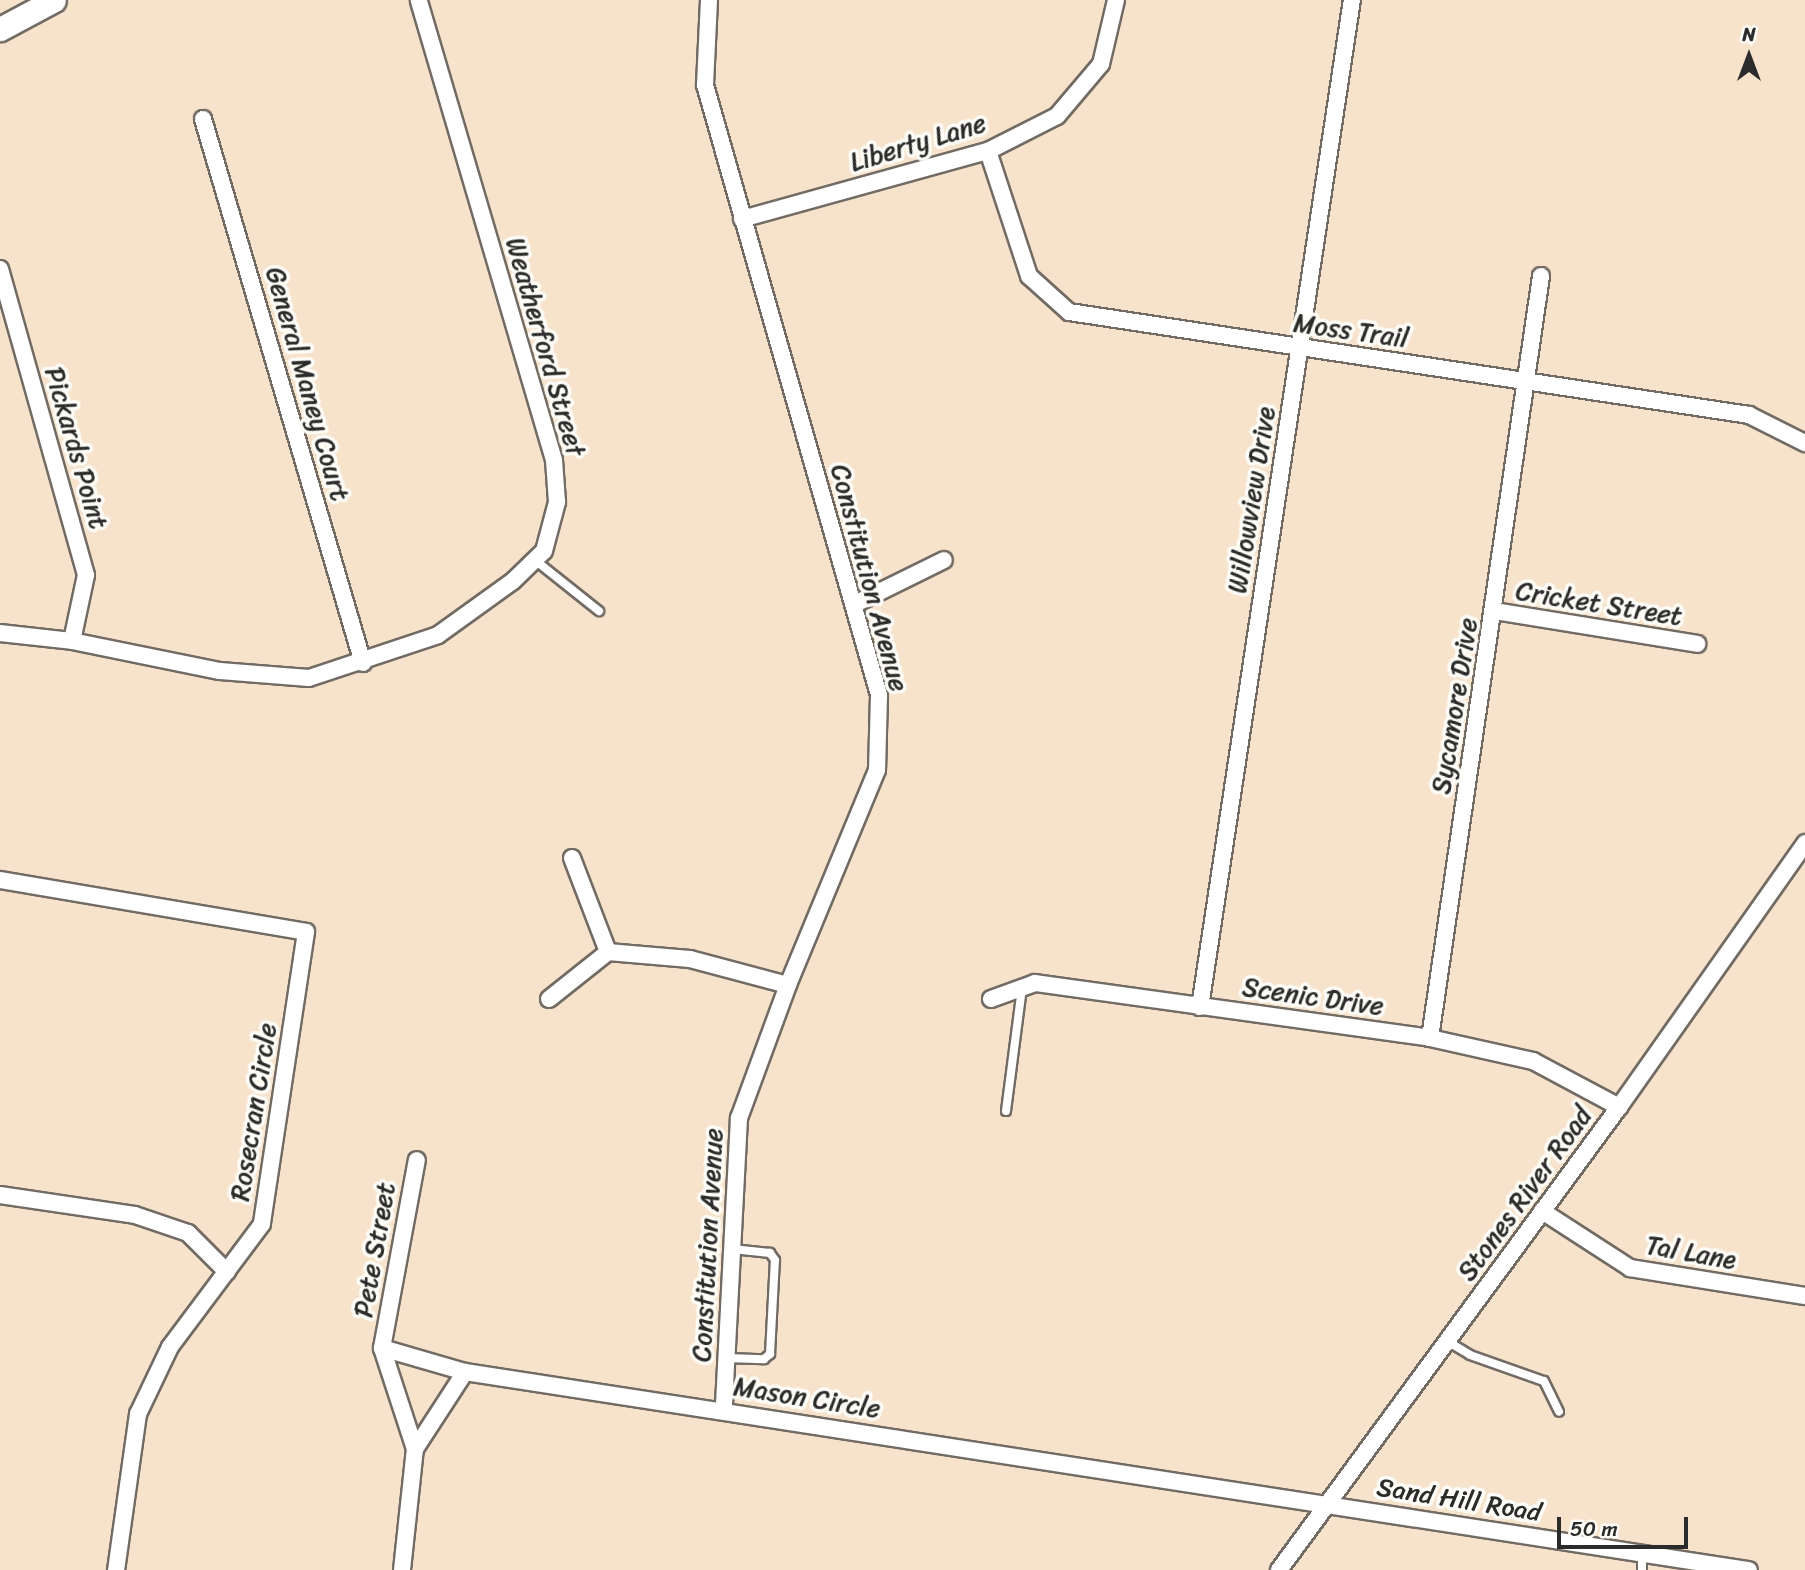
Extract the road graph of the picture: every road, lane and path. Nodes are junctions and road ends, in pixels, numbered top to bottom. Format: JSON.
{"nodes":[{"id":1,"x":54,"y":0,"type":"edge"},
{"id":2,"x":419,"y":0,"type":"edge"},
{"id":3,"x":709,"y":0,"type":"edge"},
{"id":4,"x":1116,"y":0,"type":"edge"},
{"id":5,"x":1352,"y":0,"type":"edge"},
{"id":6,"x":0,"y":29,"type":"edge"},
{"id":7,"x":203,"y":119,"type":"dead end"},
{"id":8,"x":988,"y":151,"type":"junction"},
{"id":9,"x":742,"y":219,"type":"junction"},
{"id":10,"x":0,"y":269,"type":"edge"},
{"id":11,"x":1541,"y":276,"type":"dead end"},
{"id":12,"x":1299,"y":349,"type":"junction"},
{"id":13,"x":1527,"y":381,"type":"junction"},
{"id":14,"x":1805,"y":443,"type":"edge"},
{"id":15,"x":535,"y":560,"type":"junction"},
{"id":16,"x":944,"y":560,"type":"dead end"},
{"id":17,"x":855,"y":604,"type":"junction"},
{"id":18,"x":599,"y":611,"type":"dead end"},
{"id":19,"x":1494,"y":611,"type":"junction"},
{"id":20,"x":0,"y":633,"type":"edge"},
{"id":21,"x":72,"y":642,"type":"junction"},
{"id":22,"x":1697,"y":644,"type":"dead end"},
{"id":23,"x":363,"y":663,"type":"junction"},
{"id":24,"x":1805,"y":843,"type":"edge"},
{"id":25,"x":572,"y":858,"type":"dead end"},
{"id":26,"x":0,"y":880,"type":"edge"},
{"id":27,"x":608,"y":952,"type":"junction"},
{"id":28,"x":788,"y":985,"type":"junction"},
{"id":29,"x":1022,"y":988,"type":"junction"},
{"id":30,"x":549,"y":999,"type":"dead end"},
{"id":31,"x":991,"y":999,"type":"dead end"},
{"id":32,"x":1200,"y":1007,"type":"junction"},
{"id":33,"x":1430,"y":1038,"type":"junction"},
{"id":34,"x":1619,"y":1107,"type":"junction"},
{"id":35,"x":1006,"y":1111,"type":"dead end"},
{"id":36,"x":417,"y":1160,"type":"dead end"},
{"id":37,"x":0,"y":1195,"type":"edge"},
{"id":38,"x":1542,"y":1211,"type":"junction"},
{"id":39,"x":732,"y":1249,"type":"junction"},
{"id":40,"x":227,"y":1272,"type":"junction"},
{"id":41,"x":1805,"y":1296,"type":"edge"},
{"id":42,"x":1447,"y":1341,"type":"junction"},
{"id":43,"x":382,"y":1348,"type":"junction"},
{"id":44,"x":726,"y":1358,"type":"junction"},
{"id":45,"x":465,"y":1372,"type":"junction"},
{"id":46,"x":724,"y":1409,"type":"junction"},
{"id":47,"x":1559,"y":1412,"type":"dead end"},
{"id":48,"x":415,"y":1450,"type":"junction"},
{"id":49,"x":1327,"y":1504,"type":"junction"},
{"id":50,"x":1642,"y":1562,"type":"edge"},
{"id":51,"x":116,"y":1570,"type":"edge"},
{"id":52,"x":402,"y":1570,"type":"edge"},
{"id":53,"x":1279,"y":1570,"type":"edge"},
{"id":54,"x":1749,"y":1570,"type":"edge"}],
"edges":[{"from":1,"to":6,"type":"main road"},
{"from":2,"to":15,"type":"street","name":"Weatherford Street"},
{"from":3,"to":9,"type":"street","name":"Constitution Avenue"},
{"from":4,"to":8,"type":"street","name":"Liberty Lane"},
{"from":5,"to":12,"type":"street","name":"Willowview Drive"},
{"from":7,"to":23,"type":"street","name":"General Maney Court"},
{"from":8,"to":9,"type":"street","name":"Liberty Lane"},
{"from":8,"to":12,"type":"street","name":"Moss Trail"},
{"from":9,"to":17,"type":"street","name":"Constitution Avenue"},
{"from":10,"to":21,"type":"street","name":"Pickards Point"},
{"from":11,"to":13,"type":"street","name":"Sycamore Drive"},
{"from":12,"to":13,"type":"street","name":"Moss Trail"},
{"from":12,"to":32,"type":"street","name":"Willowview Drive"},
{"from":13,"to":14,"type":"street","name":"Moss Trail"},
{"from":13,"to":19,"type":"street","name":"Sycamore Drive"},
{"from":15,"to":18,"type":"lane"},
{"from":15,"to":23,"type":"street","name":"Weatherford Street"},
{"from":16,"to":17,"type":"street"},
{"from":17,"to":28,"type":"street","name":"Constitution Avenue"},
{"from":19,"to":22,"type":"street","name":"Cricket Street"},
{"from":19,"to":33,"type":"street","name":"Sycamore Drive"},
{"from":20,"to":21,"type":"street","name":"Weatherford Street"},
{"from":21,"to":23,"type":"street","name":"Weatherford Street"},
{"from":24,"to":34,"type":"street","name":"Stones River Road"},
{"from":25,"to":27,"type":"street"},
{"from":26,"to":40,"type":"street","name":"Rosecran Circle"},
{"from":27,"to":28,"type":"street"},
{"from":27,"to":30,"type":"street"},
{"from":28,"to":39,"type":"street","name":"Constitution Avenue"},
{"from":29,"to":31,"type":"street","name":"Scenic Drive"},
{"from":29,"to":32,"type":"street","name":"Scenic Drive"},
{"from":29,"to":35,"type":"lane"},
{"from":32,"to":33,"type":"street","name":"Scenic Drive"},
{"from":33,"to":34,"type":"street","name":"Scenic Drive"},
{"from":34,"to":38,"type":"street","name":"Stones River Road"},
{"from":36,"to":43,"type":"street","name":"Pete Street"},
{"from":37,"to":40,"type":"street"},
{"from":38,"to":41,"type":"street","name":"Tal Lane"},
{"from":38,"to":42,"type":"street","name":"Stones River Road"},
{"from":39,"to":44,"type":"street","name":"Constitution Avenue"},
{"from":39,"to":44,"type":"lane"},
{"from":40,"to":51,"type":"street","name":"Rosecran Circle"},
{"from":42,"to":47,"type":"lane"},
{"from":42,"to":49,"type":"street","name":"Stones River Road"},
{"from":43,"to":45,"type":"street","name":"Mason Circle"},
{"from":43,"to":48,"type":"street"},
{"from":44,"to":46,"type":"street","name":"Constitution Avenue"},
{"from":45,"to":46,"type":"street","name":"Mason Circle"},
{"from":45,"to":48,"type":"street"},
{"from":46,"to":49,"type":"street","name":"Mason Circle"},
{"from":48,"to":52,"type":"street"},
{"from":49,"to":50,"type":"street","name":"Sand Hill Road"},
{"from":49,"to":53,"type":"street","name":"Stones River Road"},
{"from":50,"to":54,"type":"street","name":"Sand Hill Road"}]}
